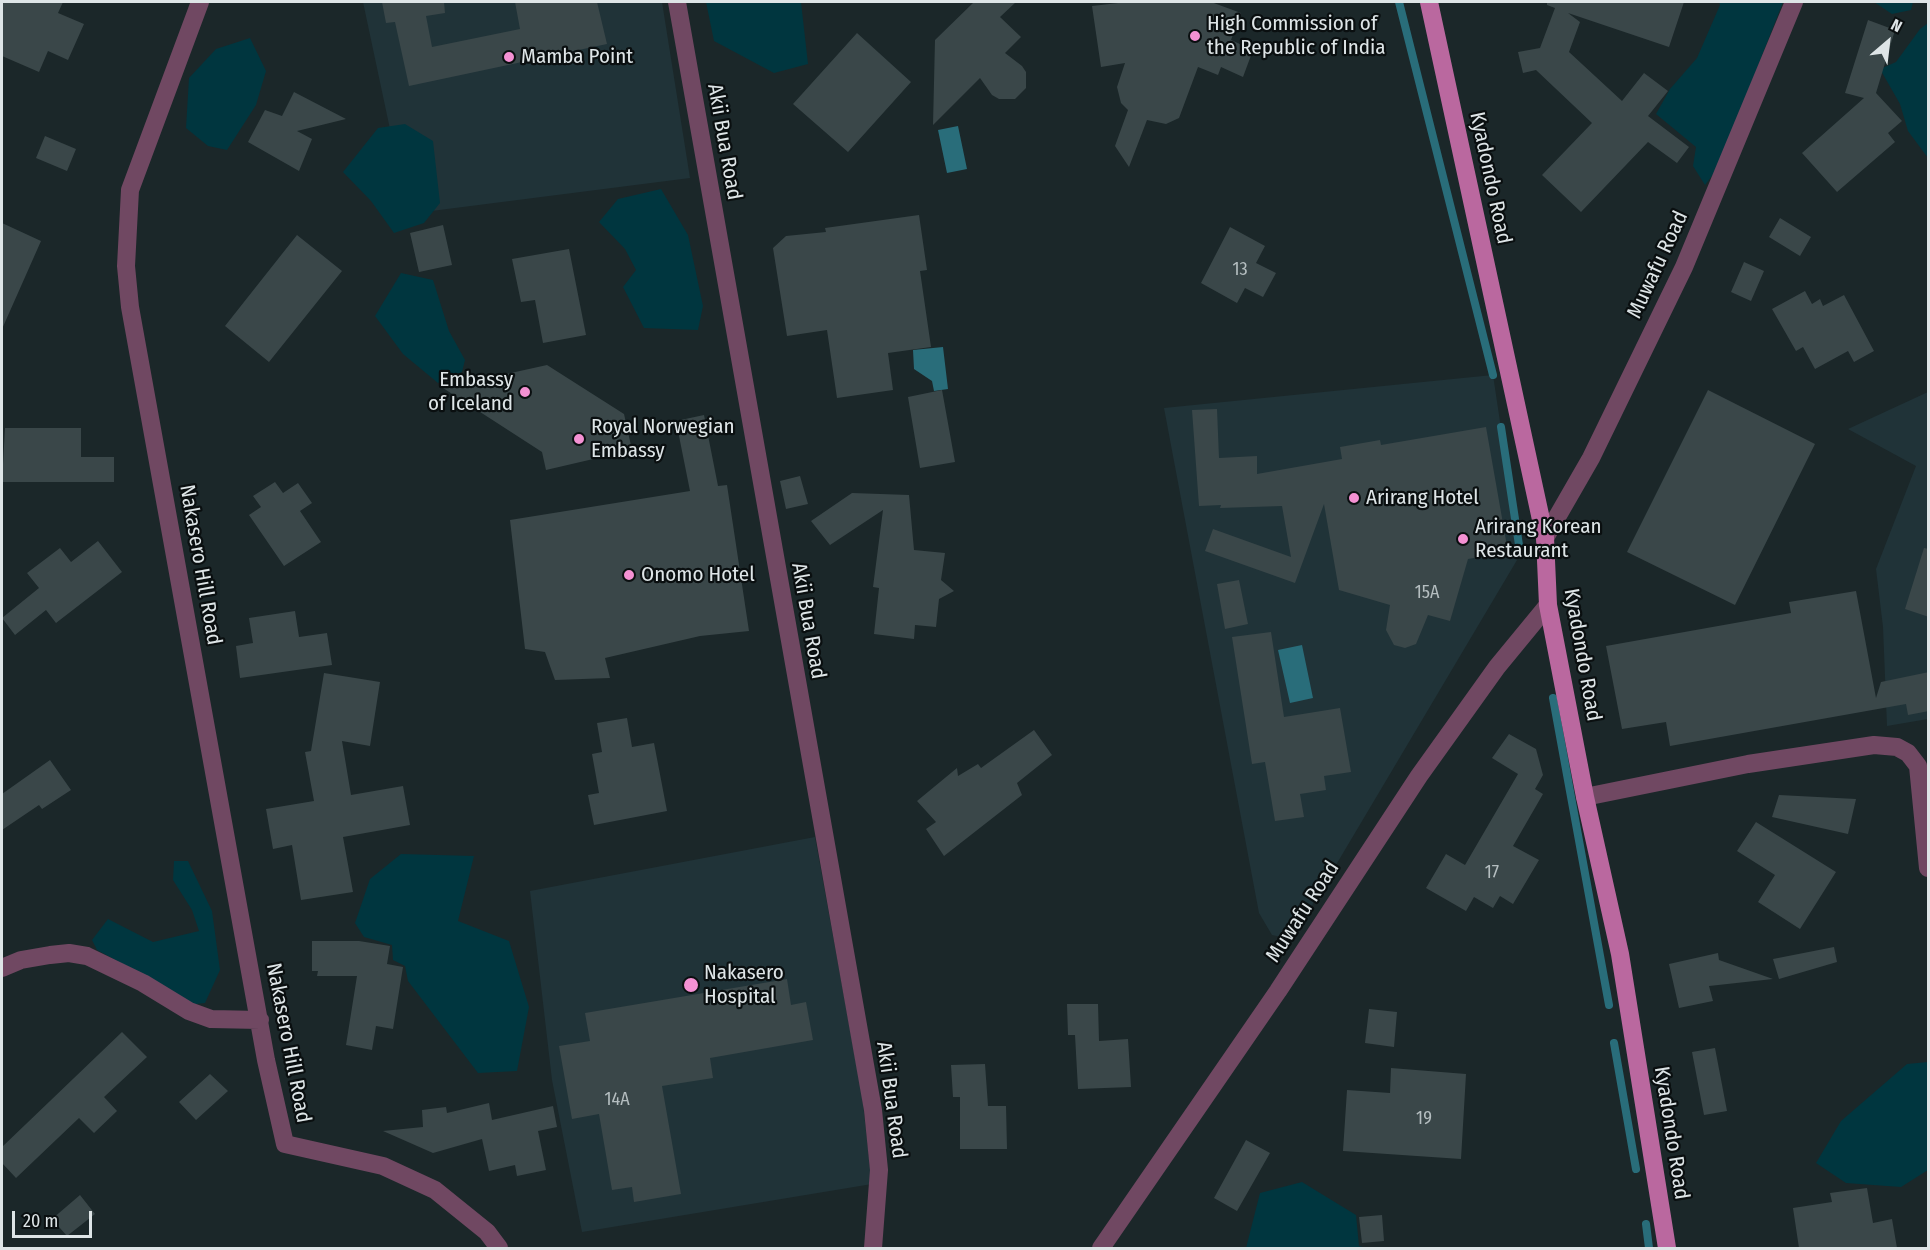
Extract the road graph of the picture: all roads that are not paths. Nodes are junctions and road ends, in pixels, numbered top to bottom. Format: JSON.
{"nodes":[{"id":1,"x":200,"y":2,"type":"edge"},
{"id":2,"x":677,"y":2,"type":"edge"},
{"id":3,"x":1429,"y":2,"type":"edge"},
{"id":4,"x":1794,"y":2,"type":"edge"},
{"id":5,"x":1545,"y":538,"type":"junction"},
{"id":6,"x":1548,"y":605,"type":"junction"},
{"id":7,"x":1585,"y":797,"type":"junction"},
{"id":8,"x":1929,"y":868,"type":"edge"},
{"id":9,"x":2,"y":968,"type":"edge"},
{"id":10,"x":260,"y":1020,"type":"junction"},
{"id":11,"x":499,"y":1248,"type":"edge"},
{"id":12,"x":873,"y":1248,"type":"edge"},
{"id":13,"x":1101,"y":1248,"type":"edge"},
{"id":14,"x":1667,"y":1248,"type":"edge"}],
"edges":[{"from":1,"to":10,"type":"street","name":"Nakasero Hill Road"},
{"from":2,"to":12,"type":"street","name":"Akii Bua Road"},
{"from":3,"to":5,"type":"main road","name":"Kyadondo Road"},
{"from":4,"to":5,"type":"street","name":"Muwafu Road"},
{"from":5,"to":6,"type":"main road","name":"Kyadondo Road"},
{"from":6,"to":7,"type":"main road","name":"Kyadondo Road"},
{"from":6,"to":13,"type":"street","name":"Muwafu Road"},
{"from":7,"to":8,"type":"street"},
{"from":7,"to":14,"type":"main road","name":"Kyadondo Road"},
{"from":9,"to":10,"type":"street"},
{"from":10,"to":11,"type":"street","name":"Nakasero Hill Road"}]}
